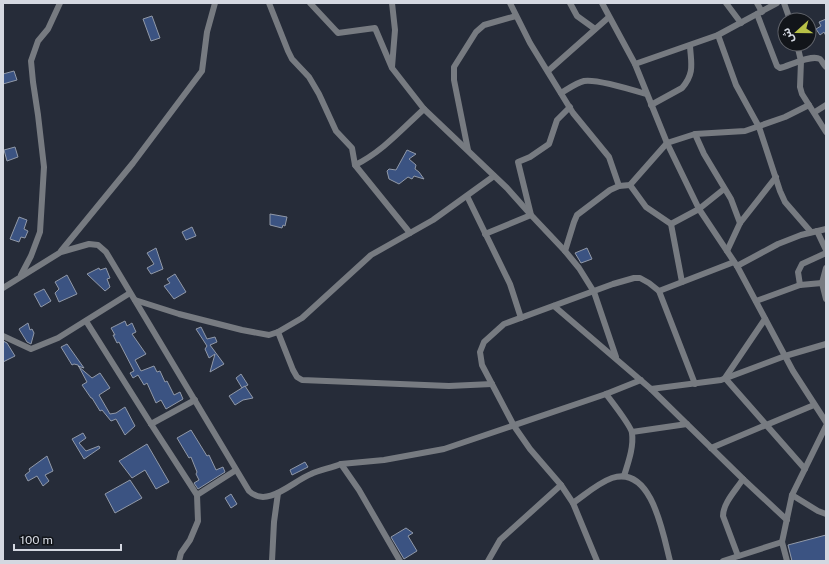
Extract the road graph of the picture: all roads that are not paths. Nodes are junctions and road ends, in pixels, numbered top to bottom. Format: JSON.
{"nodes":[{"id":1,"x":60,"y":3,"type":"edge"},
{"id":2,"x":215,"y":3,"type":"edge"},
{"id":3,"x":269,"y":3,"type":"edge"},
{"id":4,"x":310,"y":3,"type":"edge"},
{"id":5,"x":392,"y":3,"type":"edge"},
{"id":6,"x":570,"y":3,"type":"edge"},
{"id":7,"x":602,"y":3,"type":"edge"},
{"id":8,"x":726,"y":3,"type":"edge"},
{"id":9,"x":757,"y":3,"type":"edge"},
{"id":10,"x":776,"y":3,"type":"edge"},
{"id":11,"x":512,"y":4,"type":"edge"},
{"id":12,"x":760,"y":13,"type":"junction"},
{"id":13,"x":516,"y":16,"type":"junction"},
{"id":14,"x":609,"y":17,"type":"junction"},
{"id":15,"x":741,"y":23,"type":"junction"},
{"id":16,"x":595,"y":29,"type":"junction"},
{"id":17,"x":718,"y":35,"type":"junction"},
{"id":18,"x":690,"y":46,"type":"junction"},
{"id":19,"x":799,"y":52,"type":"edge"},
{"id":20,"x":801,"y":60,"type":"junction"},
{"id":21,"x":635,"y":64,"type":"junction"},
{"id":22,"x":826,"y":67,"type":"edge"},
{"id":23,"x":392,"y":68,"type":"junction"},
{"id":24,"x":548,"y":71,"type":"junction"},
{"id":25,"x":561,"y":93,"type":"junction"},
{"id":26,"x":646,"y":94,"type":"junction"},
{"id":27,"x":651,"y":105,"type":"junction"},
{"id":28,"x":809,"y":105,"type":"junction"},
{"id":29,"x":826,"y":105,"type":"edge"},
{"id":30,"x":570,"y":107,"type":"junction"},
{"id":31,"x":424,"y":109,"type":"junction"},
{"id":32,"x":814,"y":112,"type":"junction"},
{"id":33,"x":759,"y":127,"type":"junction"},
{"id":34,"x":826,"y":132,"type":"edge"},
{"id":35,"x":695,"y":134,"type":"junction"},
{"id":36,"x":666,"y":143,"type":"junction"},
{"id":37,"x":468,"y":150,"type":"junction"},
{"id":38,"x":355,"y":165,"type":"junction"},
{"id":39,"x":494,"y":176,"type":"junction"},
{"id":40,"x":776,"y":177,"type":"junction"},
{"id":41,"x":630,"y":185,"type":"junction"},
{"id":42,"x":619,"y":186,"type":"junction"},
{"id":43,"x":724,"y":188,"type":"junction"},
{"id":44,"x":467,"y":196,"type":"junction"},
{"id":45,"x":699,"y":209,"type":"junction"},
{"id":46,"x":531,"y":215,"type":"junction"},
{"id":47,"x":740,"y":223,"type":"junction"},
{"id":48,"x":672,"y":224,"type":"junction"},
{"id":49,"x":826,"y":229,"type":"edge"},
{"id":50,"x":814,"y":232,"type":"junction"},
{"id":51,"x":410,"y":233,"type":"junction"},
{"id":52,"x":485,"y":234,"type":"junction"},
{"id":53,"x":727,"y":250,"type":"junction"},
{"id":54,"x":566,"y":251,"type":"junction"},
{"id":55,"x":826,"y":251,"type":"edge"},
{"id":56,"x":61,"y":252,"type":"junction"},
{"id":57,"x":736,"y":264,"type":"junction"},
{"id":58,"x":826,"y":268,"type":"edge"},
{"id":59,"x":20,"y":277,"type":"junction"},
{"id":60,"x":682,"y":282,"type":"junction"},
{"id":61,"x":822,"y":283,"type":"junction"},
{"id":62,"x":800,"y":285,"type":"junction"},
{"id":63,"x":3,"y":288,"type":"edge"},
{"id":64,"x":659,"y":291,"type":"junction"},
{"id":65,"x":594,"y":292,"type":"junction"},
{"id":66,"x":130,"y":293,"type":"junction"},
{"id":67,"x":826,"y":299,"type":"edge"},
{"id":68,"x":135,"y":300,"type":"junction"},
{"id":69,"x":756,"y":301,"type":"junction"},
{"id":70,"x":554,"y":306,"type":"junction"},
{"id":71,"x":521,"y":318,"type":"junction"},
{"id":72,"x":765,"y":319,"type":"junction"},
{"id":73,"x":86,"y":321,"type":"junction"},
{"id":74,"x":278,"y":332,"type":"junction"},
{"id":75,"x":3,"y":336,"type":"edge"},
{"id":76,"x":826,"y":344,"type":"edge"},
{"id":77,"x":785,"y":356,"type":"junction"},
{"id":78,"x":616,"y":357,"type":"junction"},
{"id":79,"x":725,"y":378,"type":"junction"},
{"id":80,"x":641,"y":380,"type":"junction"},
{"id":81,"x":492,"y":384,"type":"junction"},
{"id":82,"x":695,"y":384,"type":"junction"},
{"id":83,"x":651,"y":389,"type":"junction"},
{"id":84,"x":606,"y":394,"type":"junction"},
{"id":85,"x":194,"y":400,"type":"junction"},
{"id":86,"x":814,"y":405,"type":"junction"},
{"id":87,"x":824,"y":415,"type":"edge"},
{"id":88,"x":826,"y":422,"type":"edge"},
{"id":89,"x":151,"y":424,"type":"junction"},
{"id":90,"x":687,"y":424,"type":"junction"},
{"id":91,"x":767,"y":424,"type":"junction"},
{"id":92,"x":514,"y":426,"type":"junction"},
{"id":93,"x":826,"y":426,"type":"edge"},
{"id":94,"x":632,"y":432,"type":"junction"},
{"id":95,"x":711,"y":448,"type":"junction"},
{"id":96,"x":341,"y":464,"type":"junction"},
{"id":97,"x":805,"y":468,"type":"junction"},
{"id":98,"x":236,"y":470,"type":"junction"},
{"id":99,"x":624,"y":476,"type":"junction"},
{"id":100,"x":743,"y":479,"type":"junction"},
{"id":101,"x":561,"y":485,"type":"junction"},
{"id":102,"x":278,"y":493,"type":"junction"},
{"id":103,"x":197,"y":495,"type":"junction"},
{"id":104,"x":792,"y":495,"type":"junction"},
{"id":105,"x":573,"y":503,"type":"junction"},
{"id":106,"x":826,"y":514,"type":"edge"},
{"id":107,"x":787,"y":520,"type":"junction"},
{"id":108,"x":782,"y":542,"type":"junction"},
{"id":109,"x":738,"y":556,"type":"junction"},
{"id":110,"x":179,"y":561,"type":"edge"},
{"id":111,"x":272,"y":561,"type":"edge"},
{"id":112,"x":400,"y":561,"type":"edge"},
{"id":113,"x":488,"y":561,"type":"edge"},
{"id":114,"x":597,"y":561,"type":"edge"},
{"id":115,"x":670,"y":561,"type":"edge"},
{"id":116,"x":723,"y":561,"type":"edge"},
{"id":117,"x":786,"y":561,"type":"edge"}],
"edges":[{"from":1,"to":59,"type":"street"},
{"from":2,"to":56,"type":"street"},
{"from":3,"to":38,"type":"street"},
{"from":4,"to":23,"type":"street"},
{"from":5,"to":23,"type":"street"},
{"from":6,"to":16,"type":"street"},
{"from":7,"to":14,"type":"street"},
{"from":8,"to":15,"type":"street"},
{"from":9,"to":12,"type":"street"},
{"from":10,"to":12,"type":"street"},
{"from":11,"to":13,"type":"street"},
{"from":12,"to":15,"type":"street"},
{"from":12,"to":20,"type":"street"},
{"from":13,"to":24,"type":"street"},
{"from":13,"to":37,"type":"street"},
{"from":14,"to":16,"type":"street"},
{"from":14,"to":21,"type":"street"},
{"from":15,"to":17,"type":"street"},
{"from":16,"to":24,"type":"street"},
{"from":17,"to":18,"type":"street"},
{"from":17,"to":33,"type":"street"},
{"from":18,"to":21,"type":"street"},
{"from":18,"to":27,"type":"street"},
{"from":19,"to":20,"type":"street"},
{"from":20,"to":22,"type":"street"},
{"from":20,"to":28,"type":"street"},
{"from":21,"to":26,"type":"street"},
{"from":23,"to":31,"type":"street"},
{"from":24,"to":25,"type":"street"},
{"from":25,"to":26,"type":"street"},
{"from":25,"to":30,"type":"street"},
{"from":26,"to":27,"type":"street"},
{"from":27,"to":36,"type":"street"},
{"from":28,"to":32,"type":"street"},
{"from":28,"to":33,"type":"street"},
{"from":29,"to":32,"type":"street"},
{"from":30,"to":42,"type":"street"},
{"from":30,"to":46,"type":"street"},
{"from":31,"to":37,"type":"street"},
{"from":31,"to":38,"type":"street"},
{"from":32,"to":34,"type":"street"},
{"from":33,"to":35,"type":"street"},
{"from":33,"to":40,"type":"street"},
{"from":35,"to":36,"type":"street"},
{"from":35,"to":43,"type":"street"},
{"from":36,"to":41,"type":"street"},
{"from":36,"to":45,"type":"street"},
{"from":37,"to":39,"type":"street"},
{"from":38,"to":51,"type":"street"},
{"from":39,"to":44,"type":"street"},
{"from":39,"to":46,"type":"street"},
{"from":40,"to":47,"type":"street"},
{"from":40,"to":50,"type":"street"},
{"from":41,"to":42,"type":"street"},
{"from":41,"to":48,"type":"street"},
{"from":42,"to":54,"type":"street"},
{"from":43,"to":45,"type":"street"},
{"from":43,"to":47,"type":"street"},
{"from":44,"to":51,"type":"street"},
{"from":44,"to":52,"type":"street"},
{"from":45,"to":48,"type":"street"},
{"from":45,"to":53,"type":"street"},
{"from":46,"to":52,"type":"street"},
{"from":46,"to":54,"type":"street"},
{"from":47,"to":53,"type":"street"},
{"from":48,"to":60,"type":"street"},
{"from":49,"to":50,"type":"street"},
{"from":50,"to":55,"type":"street"},
{"from":50,"to":57,"type":"street"},
{"from":51,"to":74,"type":"street"},
{"from":52,"to":71,"type":"street"},
{"from":53,"to":57,"type":"street"},
{"from":54,"to":65,"type":"street"},
{"from":55,"to":62,"type":"street"},
{"from":56,"to":59,"type":"street"},
{"from":56,"to":66,"type":"street"},
{"from":57,"to":60,"type":"street"},
{"from":57,"to":69,"type":"street"},
{"from":58,"to":61,"type":"street"},
{"from":59,"to":63,"type":"street"},
{"from":60,"to":64,"type":"street"},
{"from":61,"to":62,"type":"street"},
{"from":61,"to":67,"type":"street"},
{"from":62,"to":69,"type":"street"},
{"from":64,"to":65,"type":"street"},
{"from":64,"to":82,"type":"street"},
{"from":65,"to":70,"type":"street"},
{"from":65,"to":78,"type":"street"},
{"from":66,"to":68,"type":"street"},
{"from":66,"to":73,"type":"street"},
{"from":68,"to":74,"type":"street"},
{"from":68,"to":85,"type":"street"},
{"from":69,"to":72,"type":"street"},
{"from":70,"to":71,"type":"street"},
{"from":70,"to":78,"type":"street"},
{"from":71,"to":81,"type":"street"},
{"from":72,"to":77,"type":"street"},
{"from":72,"to":79,"type":"street"},
{"from":73,"to":75,"type":"street"},
{"from":73,"to":89,"type":"street"},
{"from":74,"to":81,"type":"street"},
{"from":76,"to":77,"type":"street"},
{"from":77,"to":79,"type":"street"},
{"from":77,"to":86,"type":"street"},
{"from":78,"to":80,"type":"street"},
{"from":79,"to":82,"type":"street"},
{"from":79,"to":91,"type":"street"},
{"from":80,"to":83,"type":"street"},
{"from":80,"to":84,"type":"street"},
{"from":81,"to":92,"type":"street"},
{"from":82,"to":83,"type":"street"},
{"from":83,"to":90,"type":"street"},
{"from":84,"to":92,"type":"street"},
{"from":84,"to":94,"type":"street"},
{"from":85,"to":89,"type":"street"},
{"from":85,"to":98,"type":"street"},
{"from":86,"to":87,"type":"street"},
{"from":86,"to":91,"type":"street"},
{"from":87,"to":88,"type":"street"},
{"from":89,"to":103,"type":"street"},
{"from":90,"to":94,"type":"street"},
{"from":90,"to":95,"type":"street"},
{"from":91,"to":95,"type":"street"},
{"from":91,"to":97,"type":"street"},
{"from":92,"to":96,"type":"street"},
{"from":92,"to":101,"type":"street"},
{"from":93,"to":97,"type":"street"},
{"from":94,"to":99,"type":"street"},
{"from":95,"to":100,"type":"street"},
{"from":96,"to":102,"type":"street"},
{"from":96,"to":112,"type":"street"},
{"from":97,"to":104,"type":"street"},
{"from":98,"to":102,"type":"street"},
{"from":98,"to":103,"type":"street"},
{"from":99,"to":105,"type":"street"},
{"from":99,"to":115,"type":"street"},
{"from":100,"to":107,"type":"street"},
{"from":100,"to":109,"type":"street"},
{"from":101,"to":105,"type":"street"},
{"from":101,"to":113,"type":"street"},
{"from":102,"to":111,"type":"street"},
{"from":103,"to":110,"type":"street"},
{"from":104,"to":106,"type":"street"},
{"from":104,"to":107,"type":"street"},
{"from":105,"to":114,"type":"street"},
{"from":107,"to":108,"type":"street"},
{"from":108,"to":109,"type":"street"},
{"from":108,"to":117,"type":"street"},
{"from":109,"to":116,"type":"street"}]}
